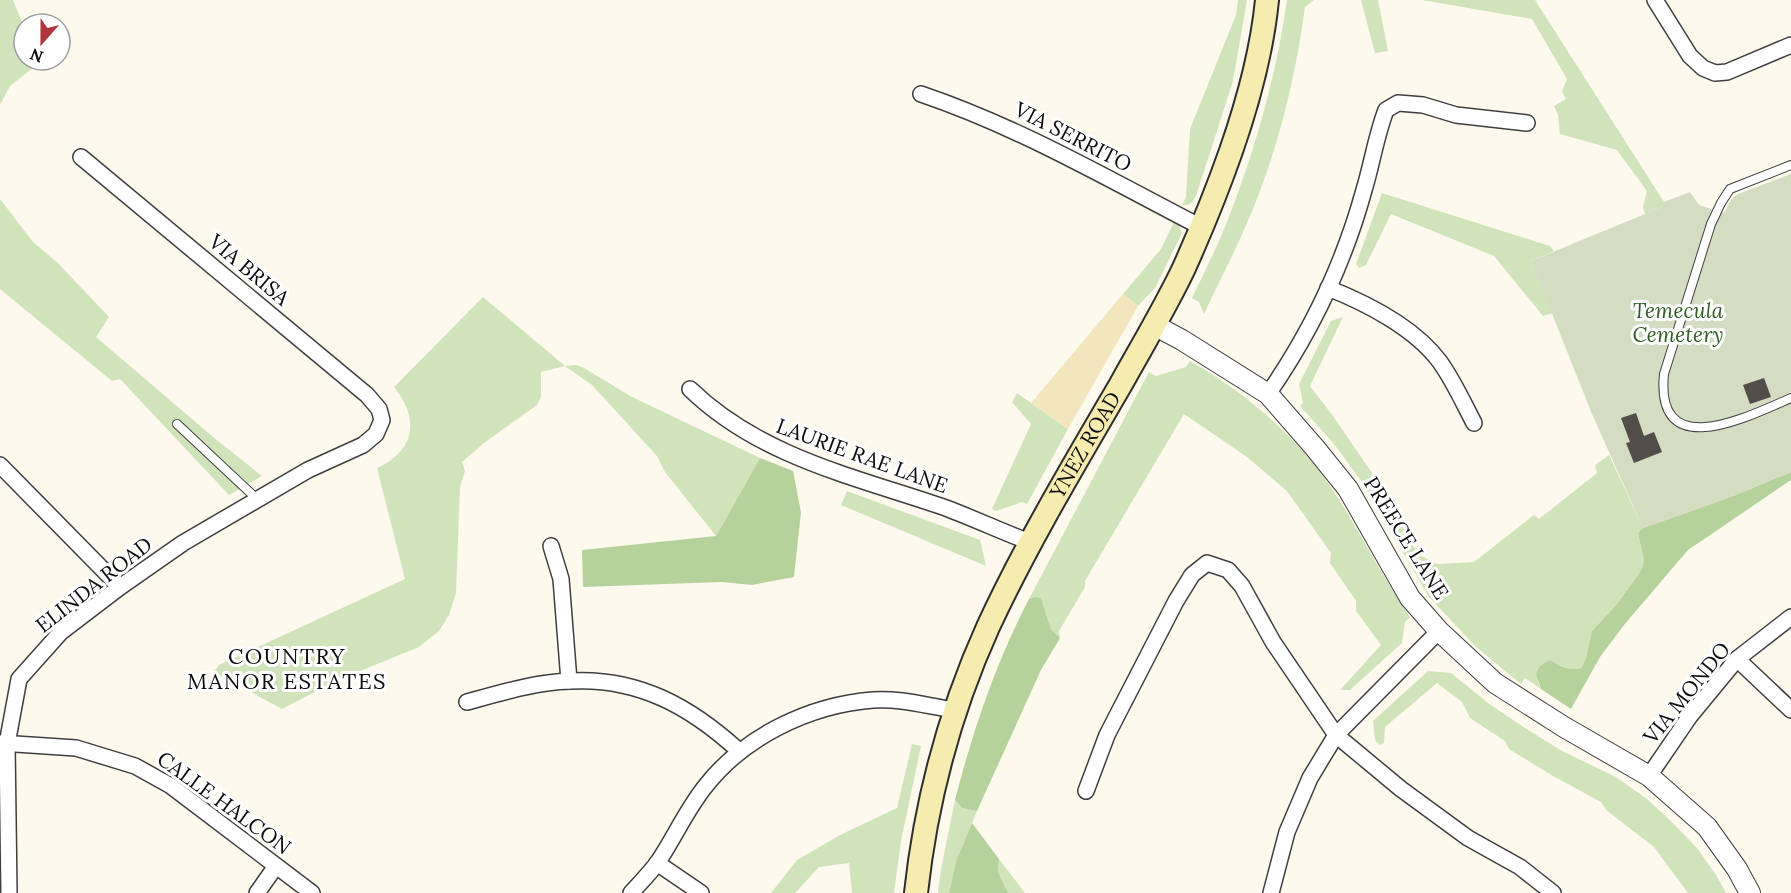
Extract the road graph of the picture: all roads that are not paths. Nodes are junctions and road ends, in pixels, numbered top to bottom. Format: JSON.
{"nodes":[{"id":1,"x":1267,"y":0,"type":"edge"},
{"id":2,"x":1655,"y":0,"type":"edge"},
{"id":3,"x":1791,"y":45,"type":"edge"},
{"id":4,"x":921,"y":94,"type":"dead end"},
{"id":5,"x":1527,"y":123,"type":"dead end"},
{"id":6,"x":81,"y":157,"type":"dead end"},
{"id":7,"x":1791,"y":165,"type":"edge"},
{"id":8,"x":1202,"y":226,"type":"junction"},
{"id":9,"x":1328,"y":288,"type":"junction"},
{"id":10,"x":1154,"y":325,"type":"junction"},
{"id":11,"x":690,"y":389,"type":"dead end"},
{"id":12,"x":1268,"y":394,"type":"junction"},
{"id":13,"x":1791,"y":398,"type":"edge"},
{"id":14,"x":382,"y":420,"type":"joint"},
{"id":15,"x":1474,"y":423,"type":"dead end"},
{"id":16,"x":177,"y":424,"type":"dead end"},
{"id":17,"x":0,"y":465,"type":"edge"},
{"id":18,"x":257,"y":499,"type":"junction"},
{"id":19,"x":1032,"y":543,"type":"junction"},
{"id":20,"x":551,"y":546,"type":"dead end"},
{"id":21,"x":120,"y":586,"type":"junction"},
{"id":22,"x":1791,"y":617,"type":"edge"},
{"id":23,"x":1439,"y":632,"type":"junction"},
{"id":24,"x":1737,"y":658,"type":"junction"},
{"id":25,"x":569,"y":681,"type":"junction"},
{"id":26,"x":467,"y":702,"type":"dead end"},
{"id":27,"x":954,"y":710,"type":"junction"},
{"id":28,"x":1791,"y":710,"type":"edge"},
{"id":29,"x":1336,"y":735,"type":"junction"},
{"id":30,"x":3,"y":743,"type":"edge"},
{"id":31,"x":740,"y":751,"type":"junction"},
{"id":32,"x":1649,"y":776,"type":"junction"},
{"id":33,"x":1086,"y":791,"type":"dead end"},
{"id":34,"x":657,"y":863,"type":"junction"},
{"id":35,"x":276,"y":866,"type":"junction"},
{"id":36,"x":9,"y":893,"type":"edge"},
{"id":37,"x":256,"y":893,"type":"edge"},
{"id":38,"x":312,"y":893,"type":"edge"},
{"id":39,"x":631,"y":893,"type":"edge"},
{"id":40,"x":701,"y":893,"type":"edge"},
{"id":41,"x":916,"y":893,"type":"edge"},
{"id":42,"x":1270,"y":893,"type":"edge"},
{"id":43,"x":1553,"y":893,"type":"edge"},
{"id":44,"x":1750,"y":893,"type":"edge"}],
"edges":[{"from":1,"to":8,"type":"main road","name":"YNEZ ROAD"},
{"from":2,"to":3,"type":"street"},
{"from":4,"to":8,"type":"street","name":"VIA SERRITO"},
{"from":5,"to":9,"type":"street"},
{"from":6,"to":14,"type":"street","name":"VIA BRISA"},
{"from":7,"to":13,"type":"lane"},
{"from":8,"to":10,"type":"main road","name":"YNEZ ROAD"},
{"from":9,"to":12,"type":"street"},
{"from":9,"to":15,"type":"street"},
{"from":10,"to":12,"type":"street","name":"PREECE LANE"},
{"from":10,"to":19,"type":"main road","name":"YNEZ ROAD"},
{"from":11,"to":19,"type":"street","name":"LAURIE RAE LANE"},
{"from":12,"to":23,"type":"street","name":"PREECE LANE"},
{"from":14,"to":18,"type":"street","name":"ELINDA ROAD"},
{"from":16,"to":18,"type":"lane"},
{"from":17,"to":21,"type":"street"},
{"from":18,"to":21,"type":"street","name":"ELINDA ROAD"},
{"from":19,"to":27,"type":"main road","name":"YNEZ ROAD"},
{"from":20,"to":25,"type":"street"},
{"from":21,"to":30,"type":"street","name":"ELINDA ROAD"},
{"from":22,"to":24,"type":"street","name":"VIA MONDO"},
{"from":23,"to":29,"type":"street"},
{"from":23,"to":32,"type":"street","name":"PREECE LANE"},
{"from":24,"to":28,"type":"street"},
{"from":24,"to":32,"type":"street","name":"VIA MONDO"},
{"from":25,"to":26,"type":"street"},
{"from":25,"to":31,"type":"street"},
{"from":27,"to":31,"type":"street"},
{"from":27,"to":41,"type":"main road","name":"YNEZ ROAD"},
{"from":29,"to":33,"type":"street"},
{"from":29,"to":42,"type":"street"},
{"from":29,"to":43,"type":"street"},
{"from":30,"to":35,"type":"street","name":"CALLE HALCON"},
{"from":30,"to":36,"type":"street","name":"ELINDA ROAD"},
{"from":31,"to":34,"type":"street"},
{"from":32,"to":44,"type":"street","name":"PREECE LANE"},
{"from":34,"to":39,"type":"street"},
{"from":34,"to":40,"type":"street"},
{"from":35,"to":37,"type":"street"},
{"from":35,"to":38,"type":"street","name":"CALLE HALCON"}]}
